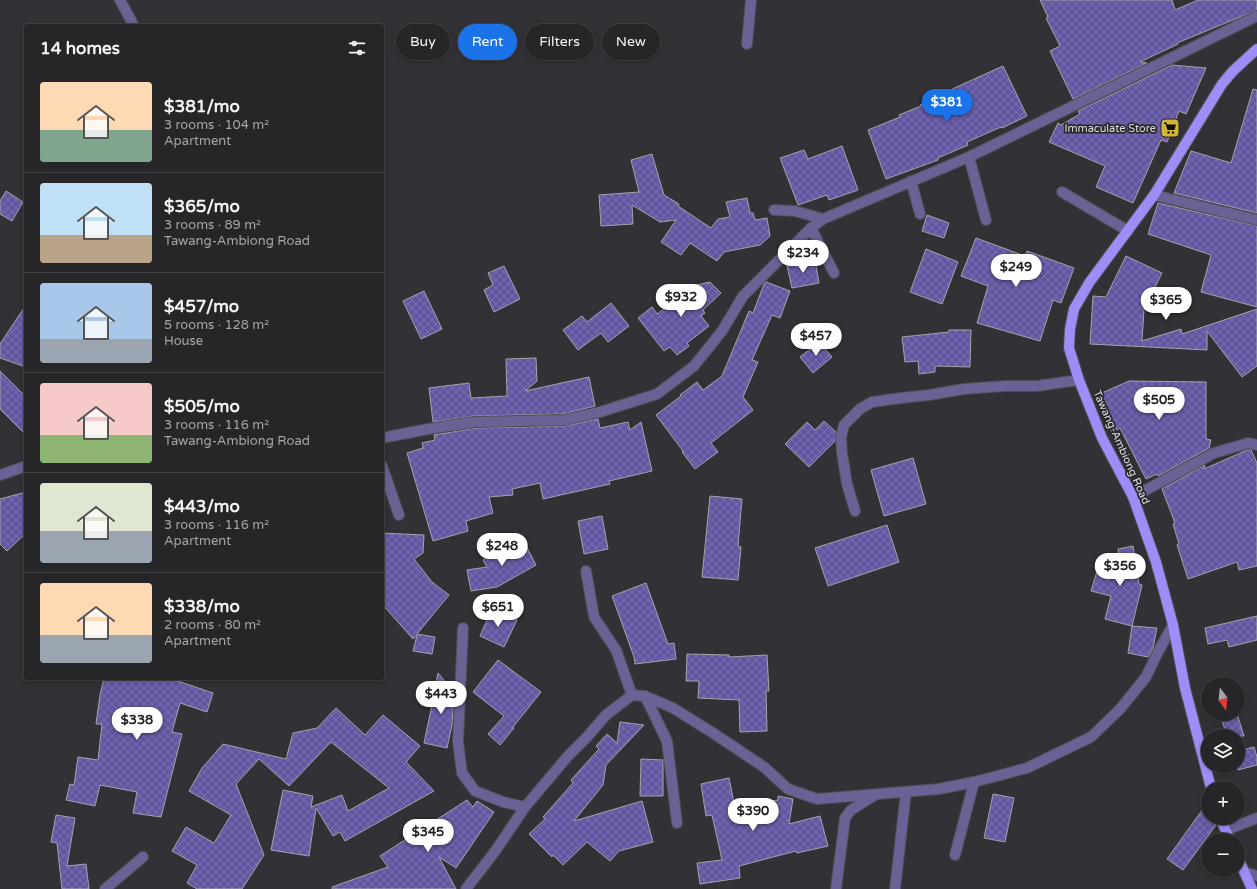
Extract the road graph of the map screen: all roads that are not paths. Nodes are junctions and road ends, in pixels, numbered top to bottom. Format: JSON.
{"nodes":[{"id":1,"x":120,"y":0,"type":"edge"},
{"id":2,"x":751,"y":0,"type":"edge"},
{"id":3,"x":1257,"y":16,"type":"edge"},
{"id":4,"x":133,"y":24,"type":"edge"},
{"id":5,"x":746,"y":44,"type":"dead end"},
{"id":6,"x":1257,"y":49,"type":"edge"},
{"id":7,"x":969,"y":157,"type":"junction"},
{"id":8,"x":912,"y":181,"type":"junction"},
{"id":9,"x":1062,"y":192,"type":"dead end"},
{"id":10,"x":1154,"y":195,"type":"junction"},
{"id":11,"x":774,"y":210,"type":"dead end"},
{"id":12,"x":920,"y":214,"type":"dead end"},
{"id":13,"x":823,"y":219,"type":"junction"},
{"id":14,"x":986,"y":220,"type":"dead end"},
{"id":15,"x":1257,"y":220,"type":"edge"},
{"id":16,"x":811,"y":228,"type":"junction"},
{"id":17,"x":1128,"y":231,"type":"junction"},
{"id":18,"x":834,"y":273,"type":"dead end"},
{"id":19,"x":1079,"y":380,"type":"junction"},
{"id":20,"x":384,"y":438,"type":"edge"},
{"id":21,"x":1257,"y":445,"type":"edge"},
{"id":22,"x":24,"y":467,"type":"edge"},
{"id":23,"x":384,"y":472,"type":"edge"},
{"id":24,"x":0,"y":475,"type":"edge"},
{"id":25,"x":1133,"y":496,"type":"junction"},
{"id":26,"x":855,"y":512,"type":"dead end"},
{"id":27,"x":399,"y":515,"type":"dead end"},
{"id":28,"x":586,"y":571,"type":"dead end"},
{"id":29,"x":1173,"y":625,"type":"junction"},
{"id":30,"x":463,"y":628,"type":"dead end"},
{"id":31,"x":632,"y":695,"type":"junction"},
{"id":32,"x":645,"y":696,"type":"junction"},
{"id":33,"x":1209,"y":781,"type":"edge"},
{"id":34,"x":974,"y":782,"type":"junction"},
{"id":35,"x":906,"y":792,"type":"junction"},
{"id":36,"x":877,"y":794,"type":"junction"},
{"id":37,"x":525,"y":806,"type":"junction"},
{"id":38,"x":1257,"y":818,"type":"edge"},
{"id":39,"x":677,"y":823,"type":"dead end"},
{"id":40,"x":1231,"y":833,"type":"edge"},
{"id":41,"x":955,"y":855,"type":"dead end"},
{"id":42,"x":143,"y":857,"type":"dead end"},
{"id":43,"x":1245,"y":872,"type":"edge"},
{"id":44,"x":1245,"y":874,"type":"edge"},
{"id":45,"x":1257,"y":876,"type":"edge"},
{"id":46,"x":105,"y":889,"type":"edge"},
{"id":47,"x":466,"y":889,"type":"edge"},
{"id":48,"x":836,"y":889,"type":"edge"},
{"id":49,"x":895,"y":889,"type":"edge"},
{"id":50,"x":1252,"y":889,"type":"edge"}],
"edges":[{"from":1,"to":4,"type":"street"},
{"from":2,"to":5,"type":"street"},
{"from":3,"to":7,"type":"street"},
{"from":6,"to":10,"type":"main road","name":"Tawang-Ambiong Road"},
{"from":7,"to":8,"type":"street"},
{"from":7,"to":14,"type":"street"},
{"from":8,"to":12,"type":"street"},
{"from":8,"to":13,"type":"street"},
{"from":9,"to":17,"type":"street"},
{"from":10,"to":15,"type":"street"},
{"from":10,"to":17,"type":"main road","name":"Tawang-Ambiong Road"},
{"from":11,"to":13,"type":"street"},
{"from":13,"to":16,"type":"street"},
{"from":16,"to":18,"type":"street"},
{"from":16,"to":20,"type":"street"},
{"from":17,"to":19,"type":"main road","name":"Tawang-Ambiong Road"},
{"from":19,"to":25,"type":"main road","name":"Tawang-Ambiong Road"},
{"from":19,"to":26,"type":"street"},
{"from":21,"to":25,"type":"street"},
{"from":22,"to":24,"type":"street"},
{"from":23,"to":27,"type":"street"},
{"from":25,"to":29,"type":"main road","name":"Tawang-Ambiong Road"},
{"from":28,"to":31,"type":"street"},
{"from":29,"to":33,"type":"main road","name":"Tawang-Ambiong Road"},
{"from":29,"to":34,"type":"street"},
{"from":30,"to":37,"type":"street"},
{"from":31,"to":32,"type":"street"},
{"from":31,"to":37,"type":"street"},
{"from":32,"to":36,"type":"street"},
{"from":32,"to":39,"type":"street"},
{"from":34,"to":35,"type":"street"},
{"from":34,"to":41,"type":"street"},
{"from":35,"to":36,"type":"street"},
{"from":35,"to":49,"type":"street"},
{"from":36,"to":48,"type":"street"},
{"from":37,"to":47,"type":"street"},
{"from":38,"to":40,"type":"street"},
{"from":42,"to":46,"type":"street"},
{"from":43,"to":45,"type":"street"},
{"from":44,"to":50,"type":"main road"}]}
